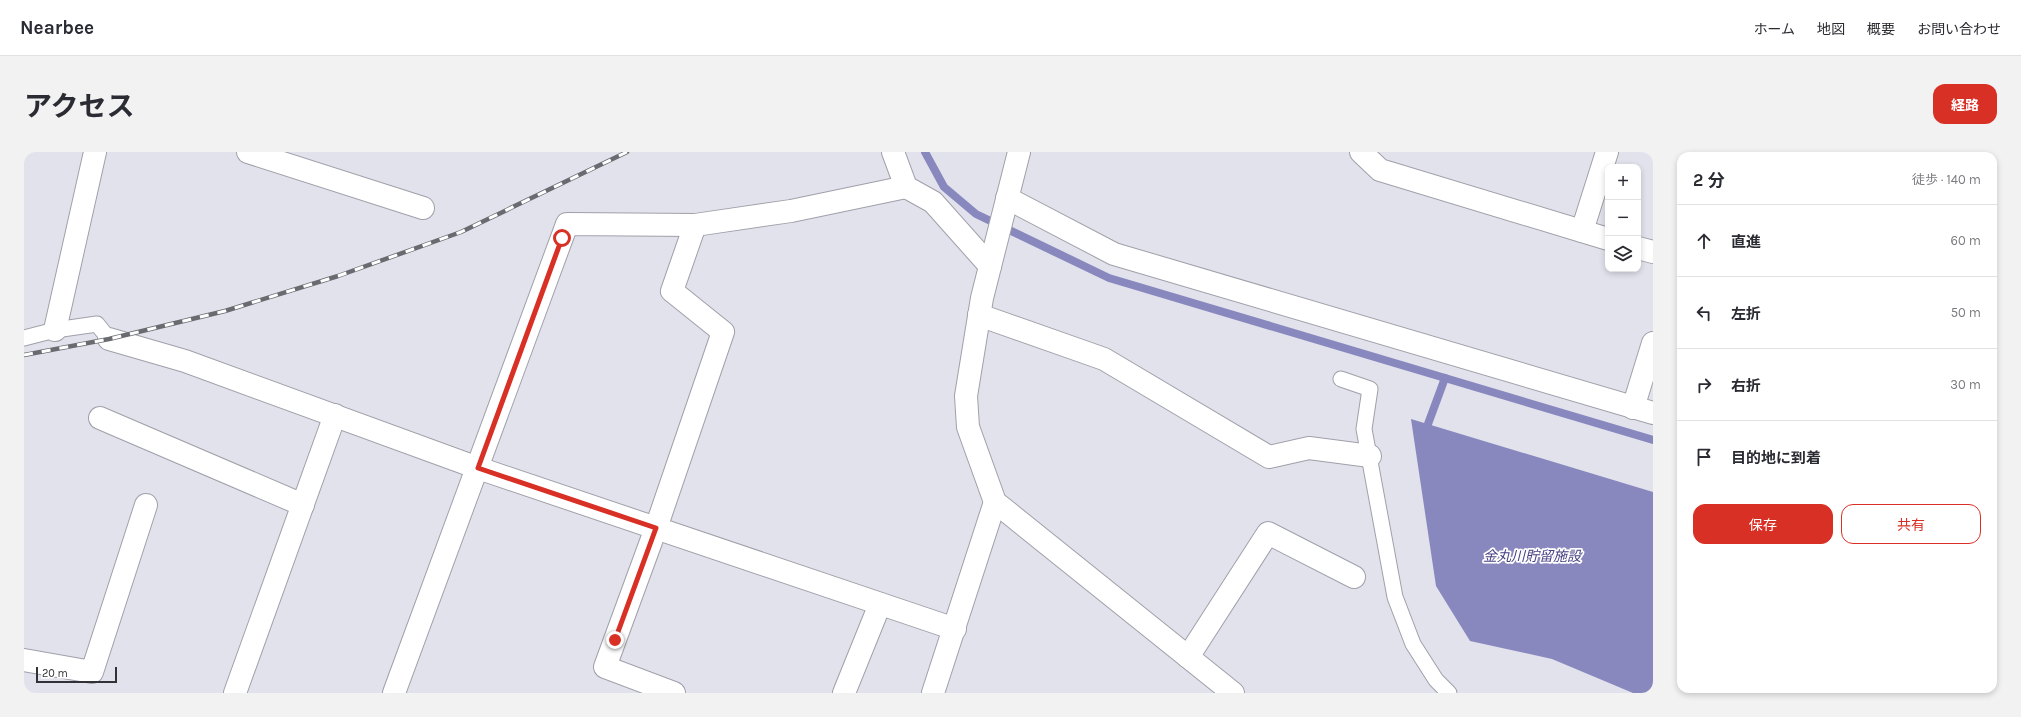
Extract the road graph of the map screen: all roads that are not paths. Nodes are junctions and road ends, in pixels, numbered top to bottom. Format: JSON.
{"nodes":[{"id":1,"x":95,"y":152,"type":"edge"},
{"id":2,"x":248,"y":152,"type":"edge"},
{"id":3,"x":893,"y":152,"type":"edge"},
{"id":4,"x":1019,"y":152,"type":"edge"},
{"id":5,"x":1361,"y":152,"type":"edge"},
{"id":6,"x":1608,"y":152,"type":"edge"},
{"id":7,"x":906,"y":187,"type":"junction"},
{"id":8,"x":1007,"y":198,"type":"junction"},
{"id":9,"x":423,"y":208,"type":"dead end"},
{"id":10,"x":695,"y":225,"type":"junction"},
{"id":11,"x":1582,"y":231,"type":"junction"},
{"id":12,"x":1605,"y":238,"type":"edge"},
{"id":13,"x":1641,"y":249,"type":"edge"},
{"id":14,"x":1653,"y":252,"type":"edge"},
{"id":15,"x":990,"y":266,"type":"junction"},
{"id":16,"x":979,"y":315,"type":"junction"},
{"id":17,"x":55,"y":330,"type":"junction"},
{"id":18,"x":24,"y":338,"type":"edge"},
{"id":19,"x":109,"y":340,"type":"joint"},
{"id":20,"x":1653,"y":343,"type":"edge"},
{"id":21,"x":1341,"y":379,"type":"dead end"},
{"id":22,"x":1643,"y":411,"type":"edge"},
{"id":23,"x":335,"y":415,"type":"junction"},
{"id":24,"x":100,"y":418,"type":"dead end"},
{"id":25,"x":1370,"y":456,"type":"junction"},
{"id":26,"x":478,"y":468,"type":"junction"},
{"id":27,"x":995,"y":502,"type":"junction"},
{"id":28,"x":146,"y":505,"type":"dead end"},
{"id":29,"x":303,"y":505,"type":"junction"},
{"id":30,"x":656,"y":528,"type":"junction"},
{"id":31,"x":1354,"y":577,"type":"dead end"},
{"id":32,"x":880,"y":604,"type":"junction"},
{"id":33,"x":954,"y":629,"type":"junction"},
{"id":34,"x":1188,"y":657,"type":"junction"},
{"id":35,"x":24,"y":660,"type":"edge"},
{"id":36,"x":234,"y":693,"type":"edge"},
{"id":37,"x":394,"y":693,"type":"edge"},
{"id":38,"x":674,"y":693,"type":"edge"},
{"id":39,"x":844,"y":693,"type":"edge"},
{"id":40,"x":933,"y":693,"type":"edge"},
{"id":41,"x":1234,"y":693,"type":"edge"},
{"id":42,"x":1449,"y":693,"type":"edge"}],
"edges":[{"from":1,"to":17,"type":"street"},
{"from":2,"to":9,"type":"street"},
{"from":3,"to":7,"type":"street"},
{"from":4,"to":8,"type":"street"},
{"from":5,"to":11,"type":"street"},
{"from":6,"to":11,"type":"street"},
{"from":7,"to":10,"type":"street"},
{"from":7,"to":15,"type":"street"},
{"from":8,"to":15,"type":"street"},
{"from":8,"to":22,"type":"street"},
{"from":10,"to":26,"type":"street"},
{"from":10,"to":30,"type":"street"},
{"from":11,"to":12,"type":"street"},
{"from":13,"to":14,"type":"street"},
{"from":15,"to":16,"type":"street"},
{"from":16,"to":25,"type":"street"},
{"from":16,"to":27,"type":"street"},
{"from":17,"to":18,"type":"lane"},
{"from":17,"to":19,"type":"lane"},
{"from":19,"to":23,"type":"street"},
{"from":20,"to":22,"type":"street"},
{"from":21,"to":25,"type":"lane"},
{"from":23,"to":26,"type":"street"},
{"from":23,"to":29,"type":"street"},
{"from":24,"to":29,"type":"street"},
{"from":25,"to":42,"type":"lane"},
{"from":26,"to":30,"type":"street"},
{"from":26,"to":37,"type":"street"},
{"from":27,"to":33,"type":"street"},
{"from":27,"to":34,"type":"street"},
{"from":28,"to":35,"type":"street"},
{"from":29,"to":36,"type":"street"},
{"from":30,"to":32,"type":"street"},
{"from":30,"to":38,"type":"street"},
{"from":31,"to":34,"type":"street"},
{"from":32,"to":33,"type":"street"},
{"from":32,"to":39,"type":"street"},
{"from":33,"to":40,"type":"street"},
{"from":34,"to":41,"type":"street"}]}
